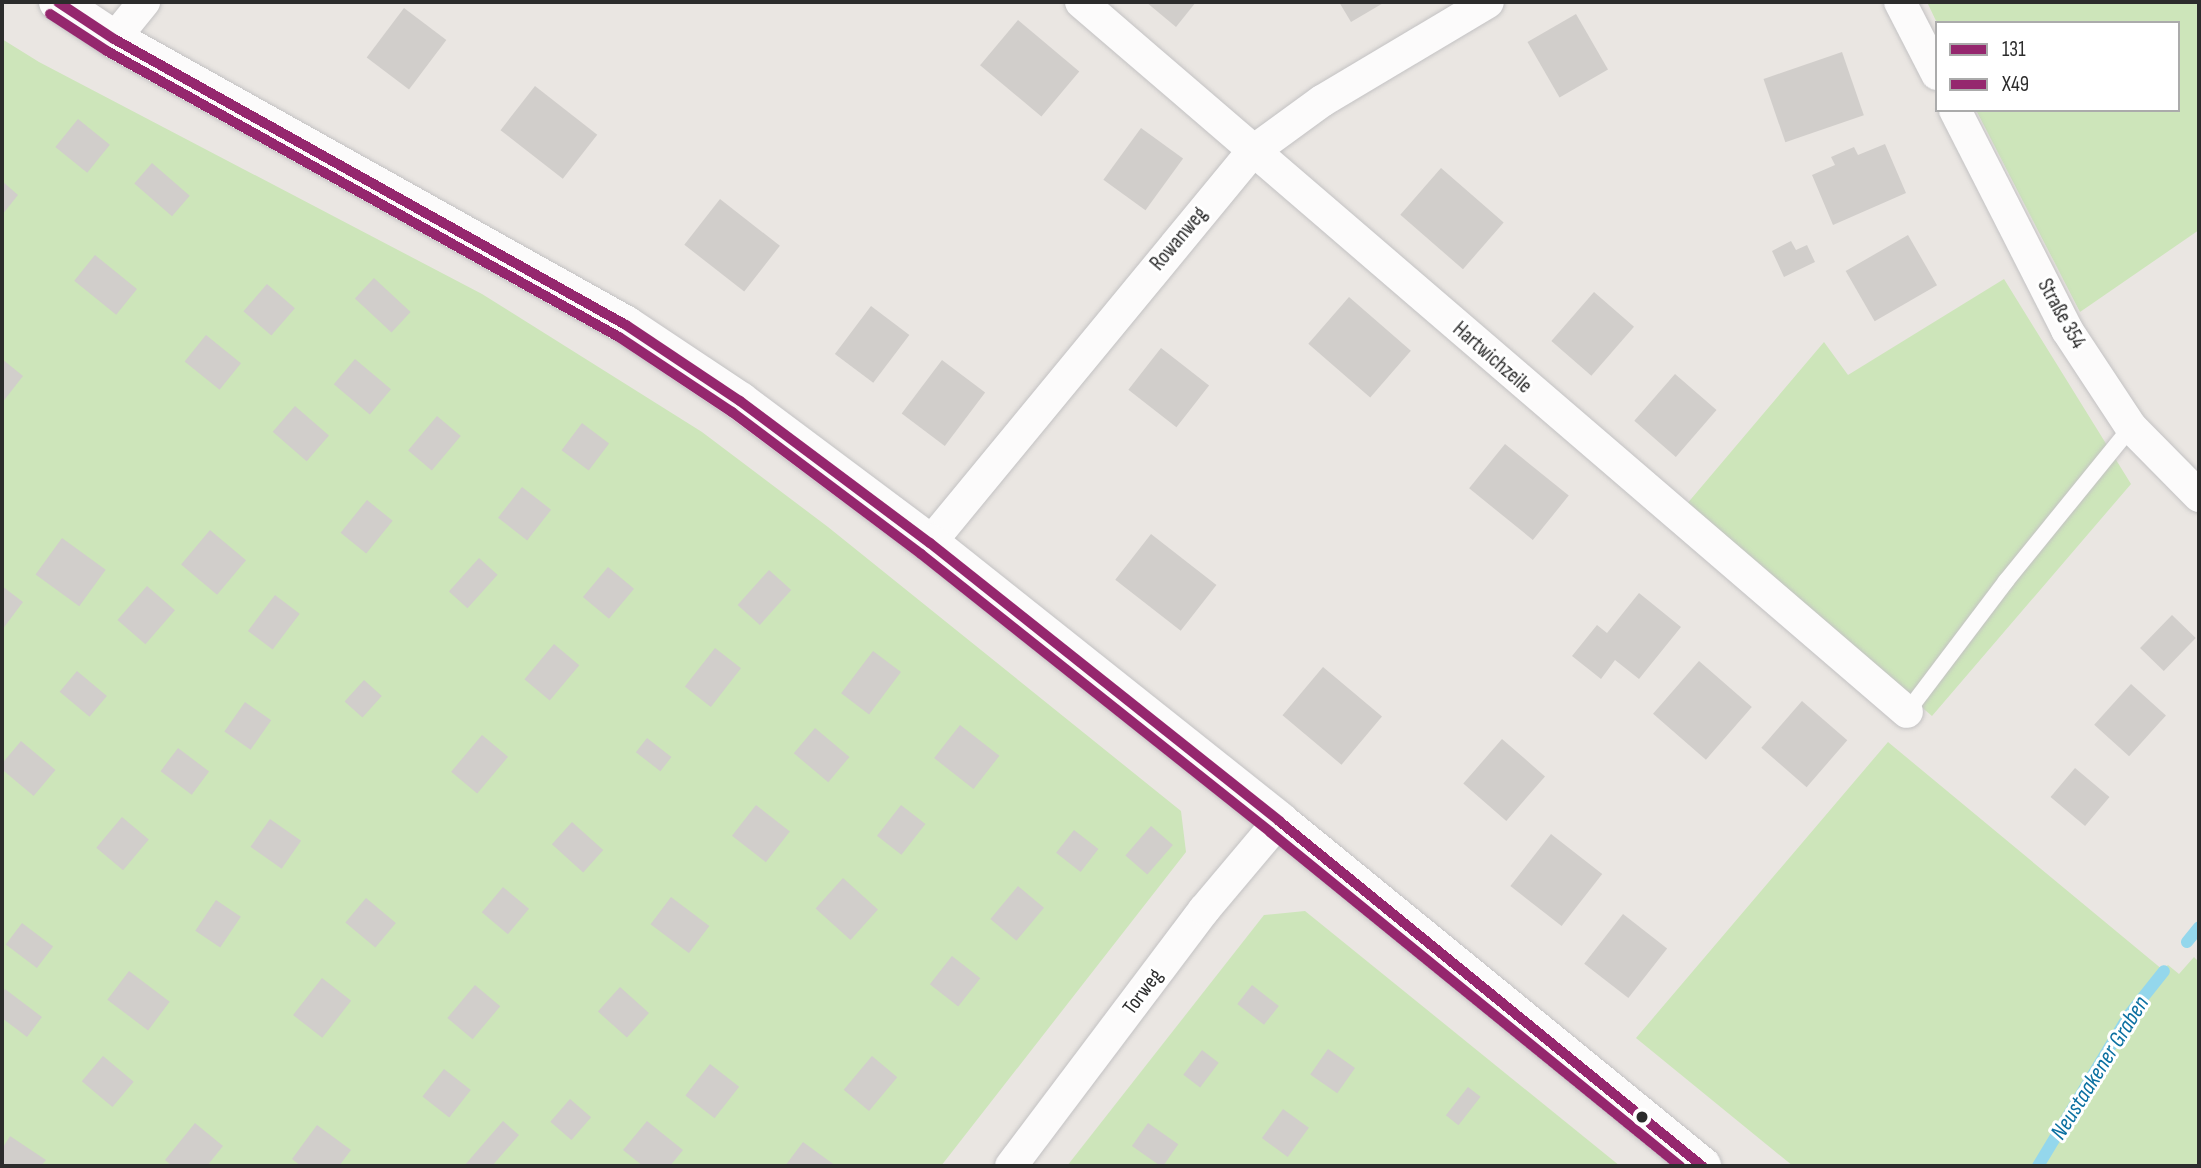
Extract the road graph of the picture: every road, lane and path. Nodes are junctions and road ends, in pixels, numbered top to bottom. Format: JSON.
{"nodes":[{"id":1,"x":58,"y":2,"type":"edge"},
{"id":2,"x":144,"y":2,"type":"edge"},
{"id":3,"x":1080,"y":2,"type":"edge"},
{"id":4,"x":1488,"y":2,"type":"edge"},
{"id":5,"x":1900,"y":2,"type":"edge"},
{"id":6,"x":114,"y":39,"type":"junction"},
{"id":7,"x":1935,"y":70,"type":"edge"},
{"id":8,"x":1956,"y":112,"type":"edge"},
{"id":9,"x":1252,"y":152,"type":"junction"},
{"id":10,"x":2132,"y":428,"type":"junction"},
{"id":11,"x":2199,"y":496,"type":"edge"},
{"id":12,"x":930,"y":543,"type":"junction"},
{"id":13,"x":1907,"y":712,"type":"joint"},
{"id":14,"x":1279,"y":821,"type":"junction"},
{"id":15,"x":1011,"y":1166,"type":"edge"},
{"id":16,"x":1702,"y":1166,"type":"edge"}],
"edges":[{"from":1,"to":6,"type":"street"},
{"from":2,"to":6,"type":"street"},
{"from":3,"to":9,"type":"street","name":"Hartwichzeile"},
{"from":4,"to":9,"type":"street","name":"Rowanweg"},
{"from":5,"to":7,"type":"street"},
{"from":6,"to":12,"type":"street"},
{"from":8,"to":10,"type":"street","name":"Straße 354"},
{"from":9,"to":12,"type":"street","name":"Rowanweg"},
{"from":9,"to":13,"type":"street","name":"Hartwichzeile"},
{"from":10,"to":11,"type":"street","name":"Straße 354"},
{"from":10,"to":13,"type":"lane"},
{"from":12,"to":14,"type":"street"},
{"from":14,"to":15,"type":"street","name":"Torweg"},
{"from":14,"to":16,"type":"street"}]}
